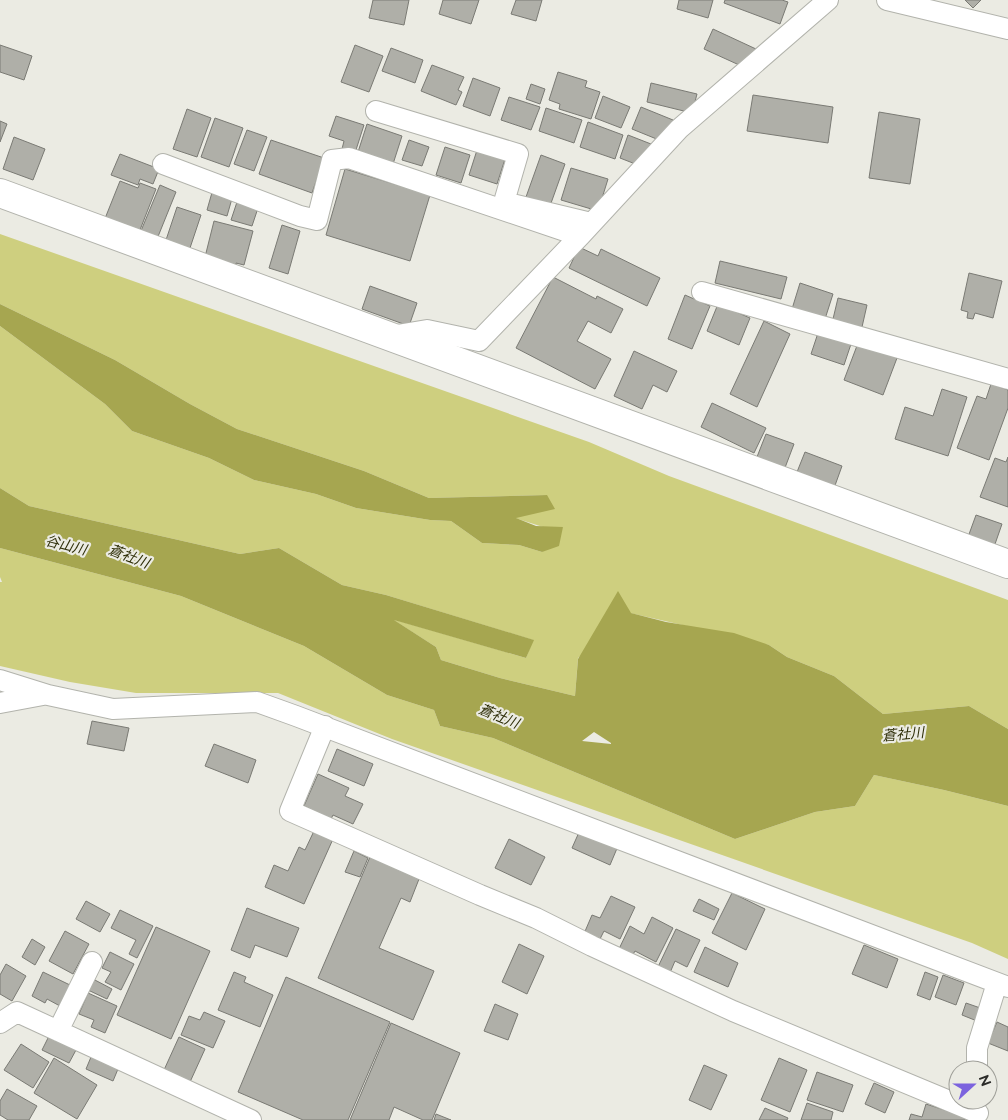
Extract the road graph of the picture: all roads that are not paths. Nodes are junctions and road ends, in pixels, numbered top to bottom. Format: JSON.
{"nodes":[{"id":1,"x":828,"y":0,"type":"edge"},
{"id":2,"x":887,"y":0,"type":"edge"},
{"id":3,"x":1008,"y":29,"type":"edge"},
{"id":4,"x":376,"y":111,"type":"dead end"},
{"id":5,"x":163,"y":164,"type":"dead end"},
{"id":6,"x":3,"y":189,"type":"edge"},
{"id":7,"x":586,"y":230,"type":"junction"},
{"id":8,"x":702,"y":292,"type":"dead end"},
{"id":9,"x":389,"y":336,"type":"junction"},
{"id":10,"x":1008,"y":379,"type":"edge"},
{"id":11,"x":1008,"y":564,"type":"edge"},
{"id":12,"x":0,"y":680,"type":"edge"},
{"id":13,"x":48,"y":695,"type":"junction"},
{"id":14,"x":0,"y":703,"type":"edge"},
{"id":15,"x":325,"y":726,"type":"junction"},
{"id":16,"x":92,"y":962,"type":"dead end"},
{"id":17,"x":1003,"y":985,"type":"edge"},
{"id":18,"x":0,"y":1022,"type":"edge"},
{"id":19,"x":58,"y":1031,"type":"junction"},
{"id":20,"x":977,"y":1060,"type":"edge"},
{"id":21,"x":978,"y":1114,"type":"edge"},
{"id":22,"x":251,"y":1120,"type":"edge"}],
"edges":[{"from":1,"to":7,"type":"street"},
{"from":2,"to":3,"type":"street"},
{"from":4,"to":7,"type":"street"},
{"from":5,"to":7,"type":"street"},
{"from":6,"to":9,"type":"street"},
{"from":7,"to":9,"type":"street"},
{"from":8,"to":10,"type":"street"},
{"from":9,"to":11,"type":"street"},
{"from":12,"to":13,"type":"street"},
{"from":13,"to":14,"type":"street"},
{"from":13,"to":15,"type":"street"},
{"from":15,"to":17,"type":"street"},
{"from":15,"to":21,"type":"street"},
{"from":16,"to":19,"type":"street"},
{"from":17,"to":20,"type":"street"},
{"from":18,"to":19,"type":"street"},
{"from":19,"to":22,"type":"street"}]}
